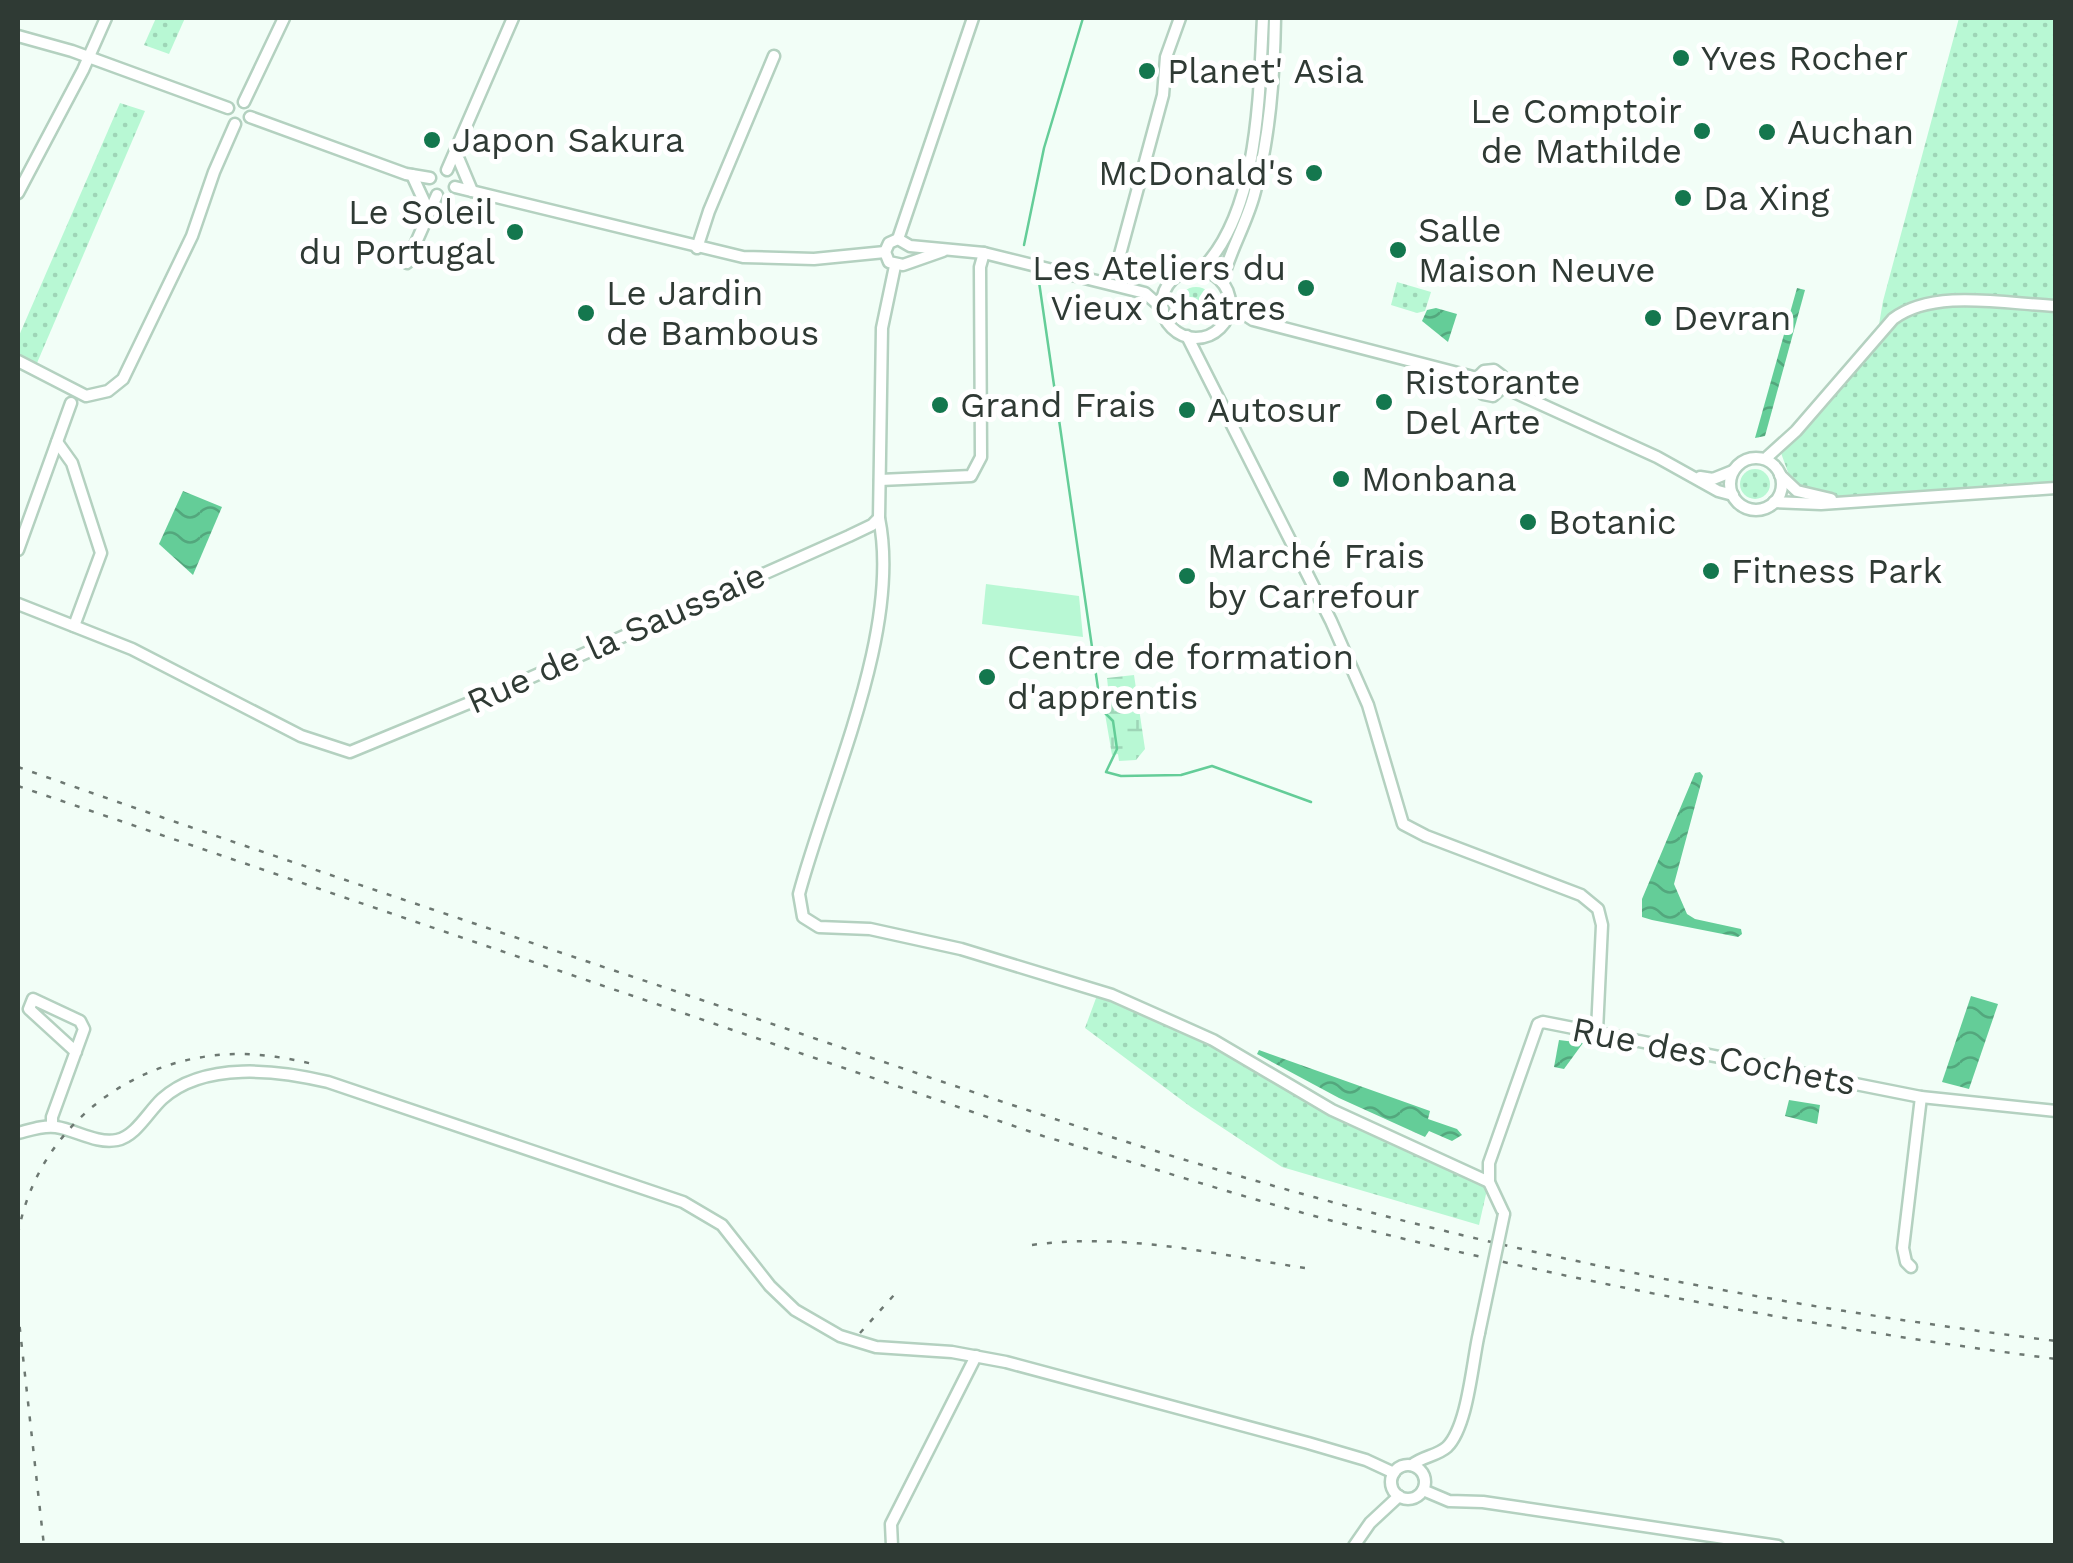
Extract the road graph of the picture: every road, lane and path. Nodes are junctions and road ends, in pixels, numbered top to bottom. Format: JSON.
{"nodes":[{"id":1,"x":106,"y":18,"type":"edge"},
{"id":2,"x":284,"y":18,"type":"edge"},
{"id":3,"x":513,"y":18,"type":"edge"},
{"id":4,"x":973,"y":18,"type":"edge"},
{"id":5,"x":1180,"y":18,"type":"edge"},
{"id":6,"x":1263,"y":18,"type":"edge"},
{"id":7,"x":1275,"y":18,"type":"edge"},
{"id":8,"x":18,"y":36,"type":"edge"},
{"id":9,"x":774,"y":56,"type":"dead end"},
{"id":10,"x":89,"y":58,"type":"junction"},
{"id":11,"x":244,"y":102,"type":"junction"},
{"id":12,"x":228,"y":108,"type":"junction"},
{"id":13,"x":250,"y":117,"type":"junction"},
{"id":14,"x":234,"y":124,"type":"junction"},
{"id":15,"x":454,"y":156,"type":"junction"},
{"id":16,"x":447,"y":170,"type":"junction"},
{"id":17,"x":412,"y":175,"type":"junction"},
{"id":18,"x":430,"y":178,"type":"junction"},
{"id":19,"x":456,"y":187,"type":"junction"},
{"id":20,"x":18,"y":189,"type":"edge"},
{"id":21,"x":472,"y":191,"type":"junction"},
{"id":22,"x":436,"y":195,"type":"junction"},
{"id":23,"x":429,"y":212,"type":"junction"},
{"id":24,"x":898,"y":239,"type":"junction"},
{"id":25,"x":910,"y":246,"type":"junction"},
{"id":26,"x":697,"y":248,"type":"junction"},
{"id":27,"x":951,"y":249,"type":"junction"},
{"id":28,"x":885,"y":252,"type":"junction"},
{"id":29,"x":984,"y":253,"type":"junction"},
{"id":30,"x":1119,"y":258,"type":"dead end"},
{"id":31,"x":908,"y":262,"type":"junction"},
{"id":32,"x":407,"y":263,"type":"dead end"},
{"id":33,"x":895,"y":266,"type":"junction"},
{"id":34,"x":1201,"y":270,"type":"junction"},
{"id":35,"x":1222,"y":282,"type":"junction"},
{"id":36,"x":1167,"y":287,"type":"junction"},
{"id":37,"x":1145,"y":294,"type":"junction"},
{"id":38,"x":1230,"y":305,"type":"junction"},
{"id":39,"x":2056,"y":306,"type":"edge"},
{"id":40,"x":1163,"y":309,"type":"junction"},
{"id":41,"x":1253,"y":320,"type":"junction"},
{"id":42,"x":1225,"y":321,"type":"junction"},
{"id":43,"x":1211,"y":334,"type":"junction"},
{"id":44,"x":1187,"y":336,"type":"junction"},
{"id":45,"x":18,"y":361,"type":"edge"},
{"id":46,"x":1203,"y":366,"type":"junction"},
{"id":47,"x":1477,"y":378,"type":"junction"},
{"id":48,"x":1503,"y":387,"type":"junction"},
{"id":49,"x":71,"y":404,"type":"dead end"},
{"id":50,"x":57,"y":442,"type":"junction"},
{"id":51,"x":1765,"y":459,"type":"junction"},
{"id":52,"x":1733,"y":470,"type":"junction"},
{"id":53,"x":1780,"y":475,"type":"junction"},
{"id":54,"x":1694,"y":476,"type":"junction"},
{"id":55,"x":880,"y":480,"type":"junction"},
{"id":56,"x":2056,"y":488,"type":"edge"},
{"id":57,"x":1732,"y":496,"type":"junction"},
{"id":58,"x":1774,"y":502,"type":"junction"},
{"id":59,"x":1846,"y":502,"type":"junction"},
{"id":60,"x":879,"y":518,"type":"junction"},
{"id":61,"x":18,"y":550,"type":"edge"},
{"id":62,"x":18,"y":604,"type":"edge"},
{"id":63,"x":74,"y":626,"type":"junction"},
{"id":64,"x":1597,"y":1031,"type":"junction"},
{"id":65,"x":76,"y":1052,"type":"junction"},
{"id":66,"x":1922,"y":1097,"type":"junction"},
{"id":67,"x":2056,"y":1111,"type":"edge"},
{"id":68,"x":52,"y":1126,"type":"junction"},
{"id":69,"x":18,"y":1132,"type":"edge"},
{"id":70,"x":1489,"y":1182,"type":"junction"},
{"id":71,"x":1910,"y":1267,"type":"dead end"},
{"id":72,"x":976,"y":1356,"type":"junction"},
{"id":73,"x":1412,"y":1465,"type":"junction"},
{"id":74,"x":1394,"y":1473,"type":"junction"},
{"id":75,"x":1423,"y":1490,"type":"junction"},
{"id":76,"x":1399,"y":1496,"type":"junction"},
{"id":77,"x":892,"y":1546,"type":"edge"},
{"id":78,"x":1354,"y":1546,"type":"edge"},
{"id":79,"x":1778,"y":1546,"type":"edge"}],
"edges":[{"from":1,"to":10,"type":"street"},
{"from":2,"to":11,"type":"street"},
{"from":3,"to":15,"type":"street"},
{"from":4,"to":24,"type":"street"},
{"from":5,"to":30,"type":"street"},
{"from":6,"to":34,"type":"street"},
{"from":7,"to":35,"type":"street"},
{"from":8,"to":10,"type":"street"},
{"from":9,"to":26,"type":"street"},
{"from":10,"to":12,"type":"street"},
{"from":10,"to":20,"type":"street"},
{"from":11,"to":12,"type":"street"},
{"from":11,"to":13,"type":"street"},
{"from":12,"to":14,"type":"street"},
{"from":13,"to":14,"type":"street"},
{"from":13,"to":17,"type":"street"},
{"from":14,"to":45,"type":"street"},
{"from":15,"to":16,"type":"street"},
{"from":15,"to":21,"type":"street"},
{"from":16,"to":18,"type":"street"},
{"from":16,"to":19,"type":"street"},
{"from":17,"to":18,"type":"street"},
{"from":17,"to":23,"type":"street"},
{"from":18,"to":22,"type":"street"},
{"from":19,"to":21,"type":"street"},
{"from":19,"to":22,"type":"street"},
{"from":21,"to":26,"type":"street"},
{"from":22,"to":23,"type":"street"},
{"from":23,"to":32,"type":"street"},
{"from":24,"to":25,"type":"street"},
{"from":24,"to":28,"type":"street"},
{"from":25,"to":27,"type":"street"},
{"from":25,"to":31,"type":"street"},
{"from":26,"to":28,"type":"street"},
{"from":27,"to":29,"type":"street"},
{"from":27,"to":31,"type":"street"},
{"from":28,"to":33,"type":"street"},
{"from":29,"to":37,"type":"street"},
{"from":29,"to":55,"type":"street"},
{"from":31,"to":33,"type":"street"},
{"from":33,"to":55,"type":"street"},
{"from":34,"to":35,"type":"street"},
{"from":34,"to":36,"type":"street"},
{"from":35,"to":38,"type":"street"},
{"from":36,"to":37,"type":"street"},
{"from":36,"to":40,"type":"street"},
{"from":37,"to":40,"type":"street"},
{"from":38,"to":41,"type":"street"},
{"from":38,"to":42,"type":"street"},
{"from":39,"to":51,"type":"street"},
{"from":40,"to":44,"type":"street"},
{"from":41,"to":42,"type":"street"},
{"from":41,"to":47,"type":"street"},
{"from":42,"to":43,"type":"street"},
{"from":43,"to":44,"type":"street"},
{"from":43,"to":46,"type":"street"},
{"from":44,"to":46,"type":"street"},
{"from":46,"to":64,"type":"street"},
{"from":47,"to":48,"type":"street"},
{"from":47,"to":48,"type":"street"},
{"from":48,"to":54,"type":"street"},
{"from":49,"to":50,"type":"street"},
{"from":50,"to":61,"type":"street"},
{"from":50,"to":63,"type":"street"},
{"from":51,"to":52,"type":"street"},
{"from":51,"to":53,"type":"street"},
{"from":52,"to":54,"type":"street"},
{"from":52,"to":57,"type":"street"},
{"from":53,"to":58,"type":"street"},
{"from":53,"to":59,"type":"street"},
{"from":54,"to":57,"type":"street"},
{"from":55,"to":60,"type":"street"},
{"from":56,"to":59,"type":"street"},
{"from":57,"to":58,"type":"street"},
{"from":58,"to":59,"type":"street"},
{"from":60,"to":63,"type":"street","name":"Rue de la Saussaie"},
{"from":60,"to":70,"type":"street"},
{"from":62,"to":63,"type":"street"},
{"from":64,"to":66,"type":"street","name":"Rue des Cochets"},
{"from":64,"to":70,"type":"street","name":"Rue des Cochets"},
{"from":65,"to":65,"type":"street"},
{"from":65,"to":68,"type":"street"},
{"from":66,"to":67,"type":"street","name":"Rue des Cochets"},
{"from":66,"to":71,"type":"street"},
{"from":68,"to":69,"type":"street"},
{"from":68,"to":72,"type":"street"},
{"from":70,"to":73,"type":"street","bridge":true},
{"from":72,"to":74,"type":"street"},
{"from":72,"to":77,"type":"street"},
{"from":73,"to":74,"type":"street"},
{"from":73,"to":75,"type":"street"},
{"from":74,"to":76,"type":"street"},
{"from":75,"to":76,"type":"street"},
{"from":75,"to":79,"type":"street"},
{"from":76,"to":78,"type":"street"}]}
